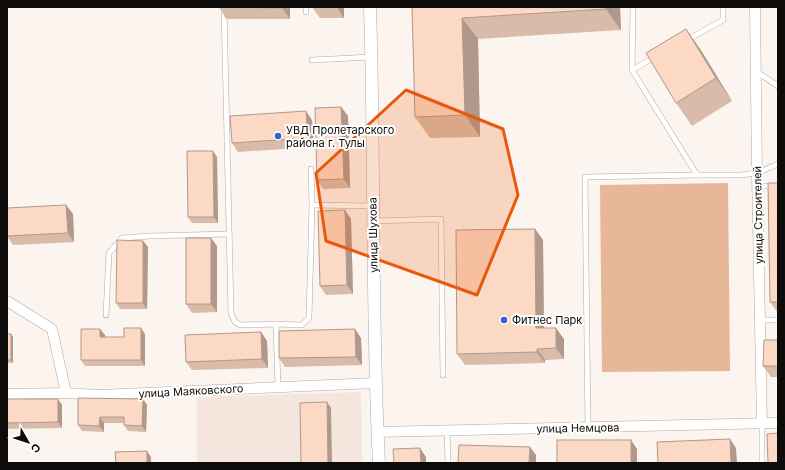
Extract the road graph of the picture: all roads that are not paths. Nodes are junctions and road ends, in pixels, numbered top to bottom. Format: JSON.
{"nodes":[{"id":1,"x":224,"y":7,"type":"edge"},
{"id":2,"x":370,"y":7,"type":"edge"},
{"id":3,"x":633,"y":7,"type":"edge"},
{"id":4,"x":723,"y":7,"type":"edge"},
{"id":5,"x":755,"y":7,"type":"edge"},
{"id":6,"x":681,"y":43,"type":"edge"},
{"id":7,"x":660,"y":54,"type":"edge"},
{"id":8,"x":372,"y":57,"type":"junction"},
{"id":9,"x":312,"y":60,"type":"dead end"},
{"id":10,"x":632,"y":70,"type":"junction"},
{"id":11,"x":756,"y":71,"type":"junction"},
{"id":12,"x":778,"y":86,"type":"edge"},
{"id":13,"x":778,"y":164,"type":"edge"},
{"id":14,"x":311,"y":169,"type":"dead end"},
{"id":15,"x":757,"y":173,"type":"junction"},
{"id":16,"x":697,"y":175,"type":"junction"},
{"id":17,"x":757,"y":186,"type":"junction"},
{"id":18,"x":778,"y":186,"type":"edge"},
{"id":19,"x":312,"y":205,"type":"junction"},
{"id":20,"x":372,"y":206,"type":"junction"},
{"id":21,"x":372,"y":221,"type":"junction"},
{"id":22,"x":229,"y":234,"type":"junction"},
{"id":23,"x":7,"y":300,"type":"edge"},
{"id":24,"x":106,"y":315,"type":"dead end"},
{"id":25,"x":760,"y":320,"type":"junction"},
{"id":26,"x":778,"y":320,"type":"edge"},
{"id":27,"x":276,"y":324,"type":"junction"},
{"id":28,"x":443,"y":375,"type":"dead end"},
{"id":29,"x":376,"y":383,"type":"junction"},
{"id":30,"x":278,"y":387,"type":"junction"},
{"id":31,"x":66,"y":393,"type":"junction"},
{"id":32,"x":7,"y":394,"type":"edge"},
{"id":33,"x":778,"y":423,"type":"edge"},
{"id":34,"x":762,"y":424,"type":"junction"},
{"id":35,"x":588,"y":428,"type":"junction"},
{"id":36,"x":447,"y":431,"type":"junction"},
{"id":37,"x":377,"y":432,"type":"junction"},
{"id":38,"x":379,"y":463,"type":"edge"},
{"id":39,"x":448,"y":463,"type":"edge"},
{"id":40,"x":762,"y":463,"type":"edge"}],
"edges":[{"from":1,"to":22,"type":"lane"},
{"from":2,"to":8,"type":"street","name":"улица Шухова"},
{"from":3,"to":10,"type":"lane"},
{"from":4,"to":6,"type":"lane"},
{"from":5,"to":11,"type":"street","name":"улица Строителей"},
{"from":7,"to":10,"type":"lane"},
{"from":8,"to":9,"type":"lane"},
{"from":8,"to":20,"type":"street","name":"улица Шухова"},
{"from":10,"to":16,"type":"lane"},
{"from":11,"to":12,"type":"lane"},
{"from":11,"to":15,"type":"street","name":"улица Строителей"},
{"from":13,"to":15,"type":"lane"},
{"from":14,"to":19,"type":"lane"},
{"from":15,"to":16,"type":"lane"},
{"from":15,"to":17,"type":"street","name":"улица Строителей"},
{"from":16,"to":35,"type":"lane"},
{"from":17,"to":18,"type":"lane"},
{"from":17,"to":25,"type":"street","name":"улица Строителей"},
{"from":19,"to":20,"type":"lane"},
{"from":19,"to":27,"type":"lane"},
{"from":20,"to":21,"type":"street","name":"улица Шухова"},
{"from":21,"to":28,"type":"lane"},
{"from":21,"to":29,"type":"street","name":"улица Шухова"},
{"from":22,"to":24,"type":"lane"},
{"from":22,"to":27,"type":"lane"},
{"from":23,"to":31,"type":"street"},
{"from":25,"to":26,"type":"lane"},
{"from":25,"to":34,"type":"street","name":"улица Строителей"},
{"from":27,"to":30,"type":"lane"},
{"from":29,"to":30,"type":"street","name":"улица Маяковского"},
{"from":29,"to":37,"type":"street","name":"улица Шухова"},
{"from":30,"to":31,"type":"street","name":"улица Маяковского"},
{"from":31,"to":32,"type":"street","name":"улица Маяковского"},
{"from":33,"to":34,"type":"street","name":"улица Немцова"},
{"from":34,"to":35,"type":"street","name":"улица Немцова"},
{"from":34,"to":40,"type":"lane"},
{"from":35,"to":36,"type":"street","name":"улица Немцова"},
{"from":36,"to":37,"type":"street","name":"улица Немцова"},
{"from":36,"to":39,"type":"lane"},
{"from":37,"to":38,"type":"street","name":"улица Шухова"}]}
